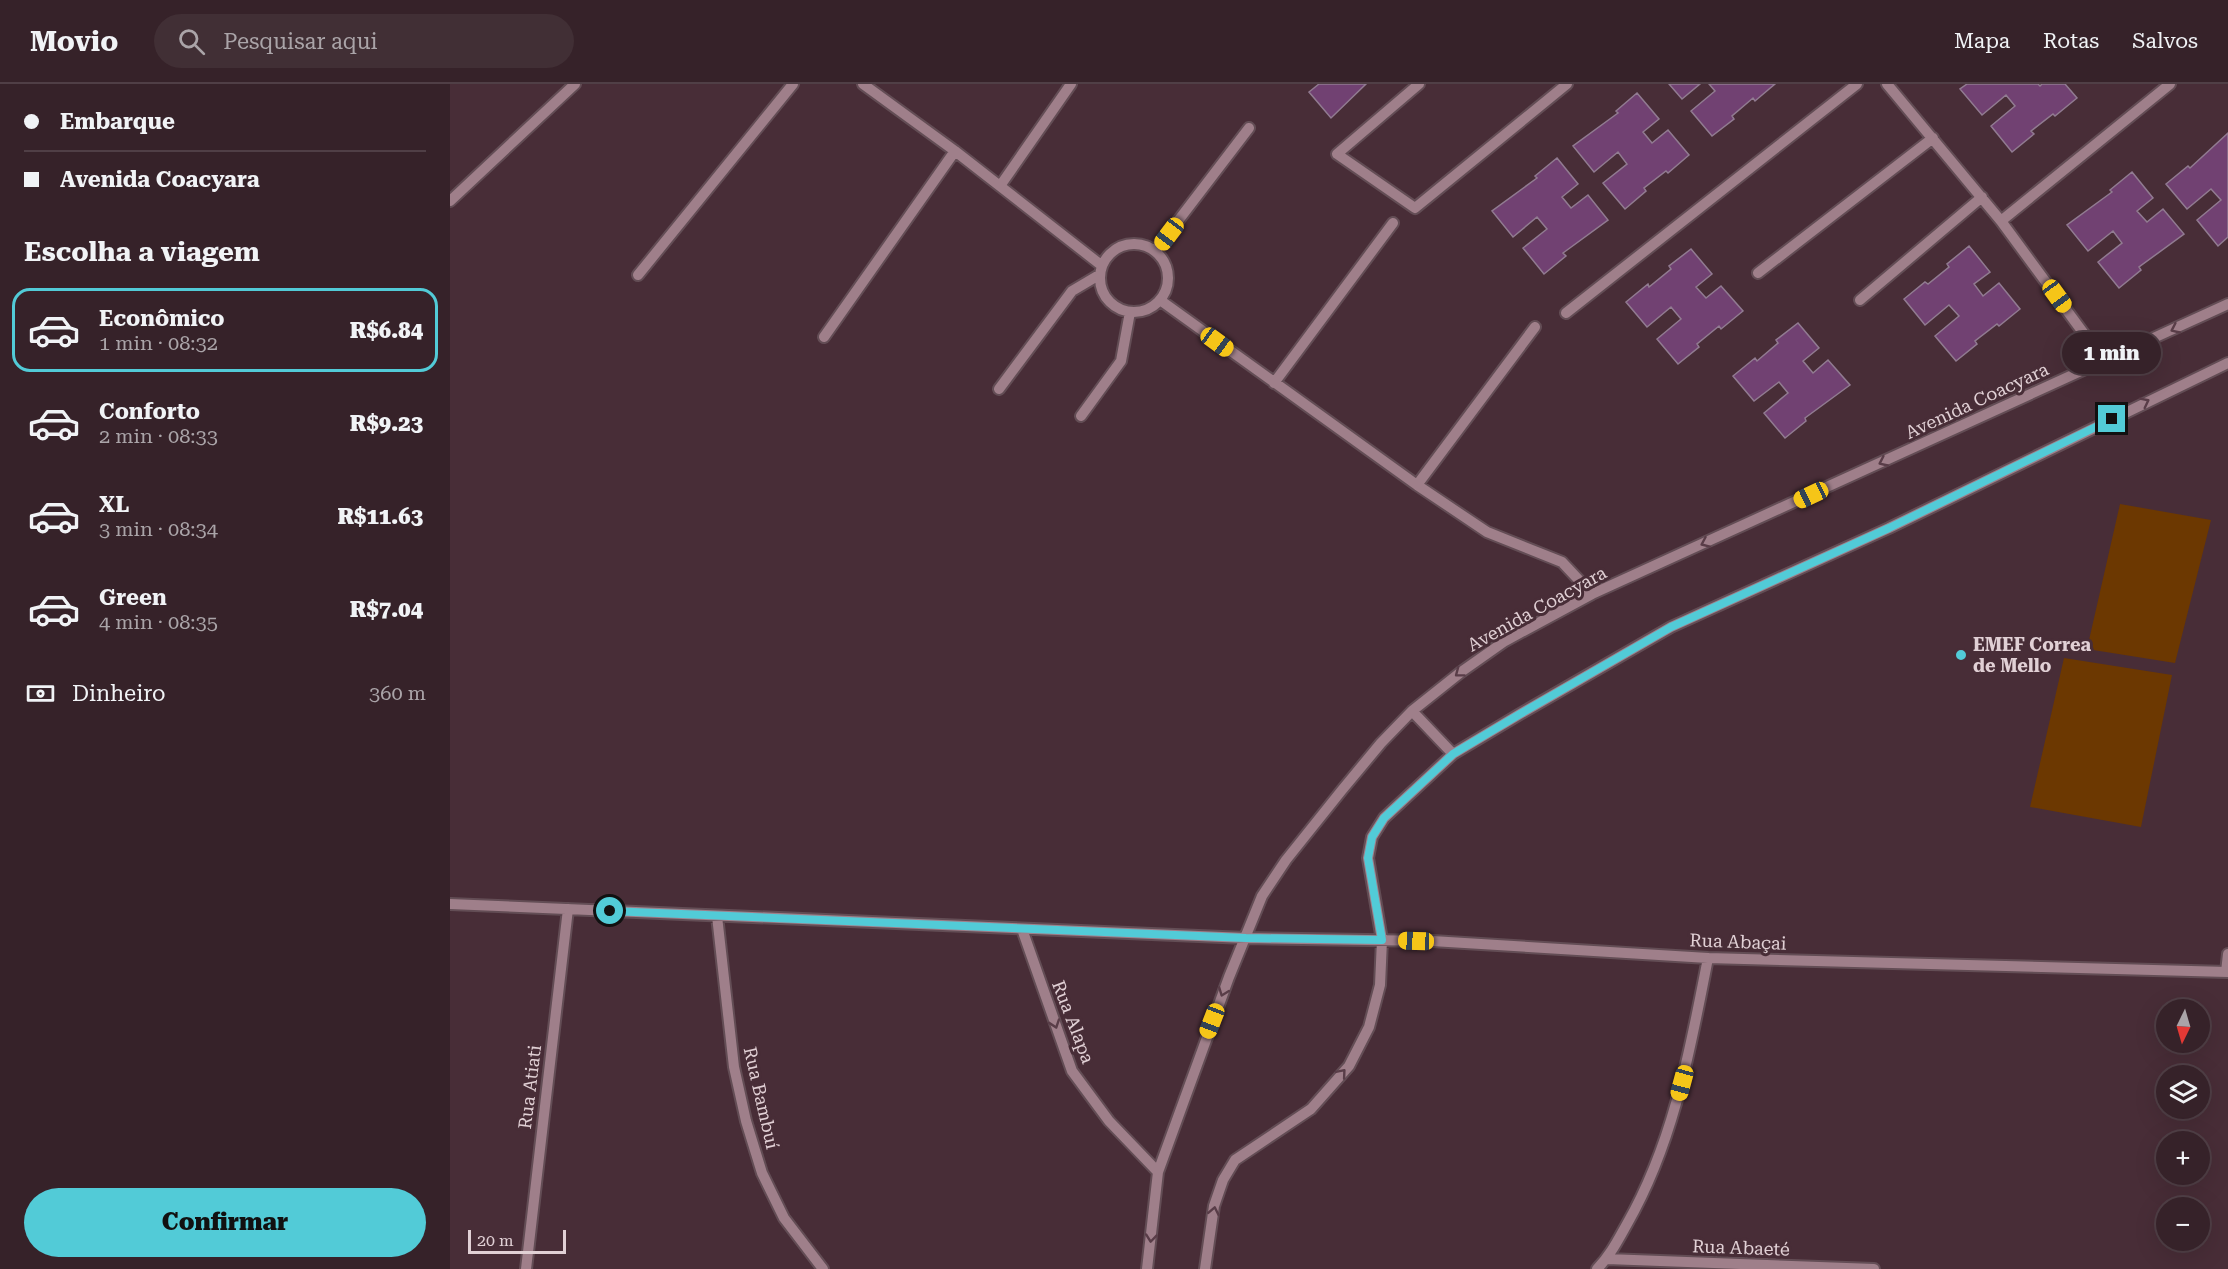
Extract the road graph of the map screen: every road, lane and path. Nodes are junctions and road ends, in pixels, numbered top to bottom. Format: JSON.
{"nodes":[{"id":1,"x":575,"y":84,"type":"edge"},
{"id":2,"x":793,"y":84,"type":"edge"},
{"id":3,"x":864,"y":84,"type":"edge"},
{"id":4,"x":1071,"y":84,"type":"edge"},
{"id":5,"x":1419,"y":84,"type":"edge"},
{"id":6,"x":1567,"y":84,"type":"edge"},
{"id":7,"x":1857,"y":84,"type":"edge"},
{"id":8,"x":1889,"y":84,"type":"edge"},
{"id":9,"x":2170,"y":84,"type":"edge"},
{"id":10,"x":1249,"y":128,"type":"dead end"},
{"id":11,"x":1933,"y":138,"type":"junction"},
{"id":12,"x":955,"y":151,"type":"junction"},
{"id":13,"x":1000,"y":186,"type":"junction"},
{"id":14,"x":1982,"y":197,"type":"junction"},
{"id":15,"x":450,"y":201,"type":"edge"},
{"id":16,"x":2001,"y":221,"type":"junction"},
{"id":17,"x":1393,"y":223,"type":"dead end"},
{"id":18,"x":1155,"y":251,"type":"junction"},
{"id":19,"x":1100,"y":270,"type":"junction"},
{"id":20,"x":1758,"y":273,"type":"dead end"},
{"id":21,"x":638,"y":275,"type":"dead end"},
{"id":22,"x":1160,"y":300,"type":"junction"},
{"id":23,"x":1860,"y":300,"type":"dead end"},
{"id":24,"x":2228,"y":304,"type":"edge"},
{"id":25,"x":1130,"y":312,"type":"junction"},
{"id":26,"x":1566,"y":313,"type":"dead end"},
{"id":27,"x":1535,"y":327,"type":"dead end"},
{"id":28,"x":824,"y":337,"type":"dead end"},
{"id":29,"x":2104,"y":361,"type":"junction"},
{"id":30,"x":2228,"y":363,"type":"edge"},
{"id":31,"x":1274,"y":383,"type":"junction"},
{"id":32,"x":999,"y":389,"type":"dead end"},
{"id":33,"x":1081,"y":416,"type":"dead end"},
{"id":34,"x":1417,"y":485,"type":"junction"},
{"id":35,"x":1592,"y":594,"type":"junction"},
{"id":36,"x":1412,"y":711,"type":"junction"},
{"id":37,"x":1453,"y":754,"type":"junction"},
{"id":38,"x":450,"y":904,"type":"edge"},
{"id":39,"x":568,"y":909,"type":"junction"},
{"id":40,"x":717,"y":916,"type":"junction"},
{"id":41,"x":1022,"y":929,"type":"junction"},
{"id":42,"x":1246,"y":938,"type":"junction"},
{"id":43,"x":1382,"y":940,"type":"junction"},
{"id":44,"x":2228,"y":954,"type":"edge"},
{"id":45,"x":1708,"y":958,"type":"junction"},
{"id":46,"x":2227,"y":972,"type":"edge"},
{"id":47,"x":1158,"y":1172,"type":"junction"},
{"id":48,"x":1607,"y":1259,"type":"junction"},
{"id":49,"x":526,"y":1269,"type":"edge"},
{"id":50,"x":823,"y":1269,"type":"edge"},
{"id":51,"x":1148,"y":1269,"type":"edge"},
{"id":52,"x":1205,"y":1269,"type":"edge"},
{"id":53,"x":1597,"y":1269,"type":"edge"},
{"id":54,"x":1874,"y":1269,"type":"edge"}],
"edges":[{"from":1,"to":15,"type":"street"},
{"from":2,"to":21,"type":"street"},
{"from":3,"to":12,"type":"street"},
{"from":4,"to":13,"type":"street"},
{"from":5,"to":6,"type":"street"},
{"from":7,"to":26,"type":"street"},
{"from":8,"to":11,"type":"street"},
{"from":9,"to":16,"type":"street"},
{"from":10,"to":18,"type":"street"},
{"from":11,"to":14,"type":"street"},
{"from":11,"to":20,"type":"street"},
{"from":12,"to":13,"type":"street"},
{"from":12,"to":28,"type":"street"},
{"from":13,"to":19,"type":"street"},
{"from":14,"to":16,"type":"street"},
{"from":14,"to":23,"type":"street"},
{"from":16,"to":29,"type":"street"},
{"from":17,"to":31,"type":"street"},
{"from":18,"to":19,"type":"street"},
{"from":18,"to":22,"type":"street"},
{"from":19,"to":25,"type":"street"},
{"from":19,"to":32,"type":"street"},
{"from":22,"to":25,"type":"street"},
{"from":22,"to":31,"type":"street"},
{"from":24,"to":29,"type":"street","name":"Avenida Coacyara","one_way":true},
{"from":25,"to":33,"type":"street"},
{"from":27,"to":34,"type":"street"},
{"from":29,"to":35,"type":"street","name":"Avenida Coacyara","one_way":true},
{"from":37,"to":30,"type":"street","one_way":true},
{"from":31,"to":34,"type":"street"},
{"from":34,"to":35,"type":"street"},
{"from":35,"to":36,"type":"street","name":"Avenida Coacyara","one_way":true},
{"from":36,"to":37,"type":"street"},
{"from":36,"to":42,"type":"street","name":"Avenida Coacyara"},
{"from":37,"to":43,"type":"street"},
{"from":38,"to":39,"type":"street","name":"Rua Abaçai"},
{"from":39,"to":40,"type":"street","name":"Rua Abaçai"},
{"from":39,"to":49,"type":"street","name":"Rua Atiati"},
{"from":40,"to":41,"type":"street","name":"Rua Abaçai"},
{"from":40,"to":50,"type":"street","name":"Rua Bambuí"},
{"from":41,"to":42,"type":"street","name":"Rua Abaçai"},
{"from":41,"to":47,"type":"street","name":"Rua Alapa","one_way":true},
{"from":42,"to":43,"type":"street","name":"Rua Abaçai"},
{"from":42,"to":47,"type":"street","name":"Avenida Coacyara","one_way":true},
{"from":43,"to":45,"type":"street","name":"Rua Abaçai"},
{"from":52,"to":43,"type":"street","one_way":true},
{"from":44,"to":46,"type":"street"},
{"from":45,"to":46,"type":"street","name":"Rua Abaçai"},
{"from":45,"to":48,"type":"street"},
{"from":47,"to":51,"type":"street","name":"Avenida Coacyara","one_way":true},
{"from":48,"to":53,"type":"street"},
{"from":48,"to":54,"type":"street","name":"Rua Abaeté"}]}
